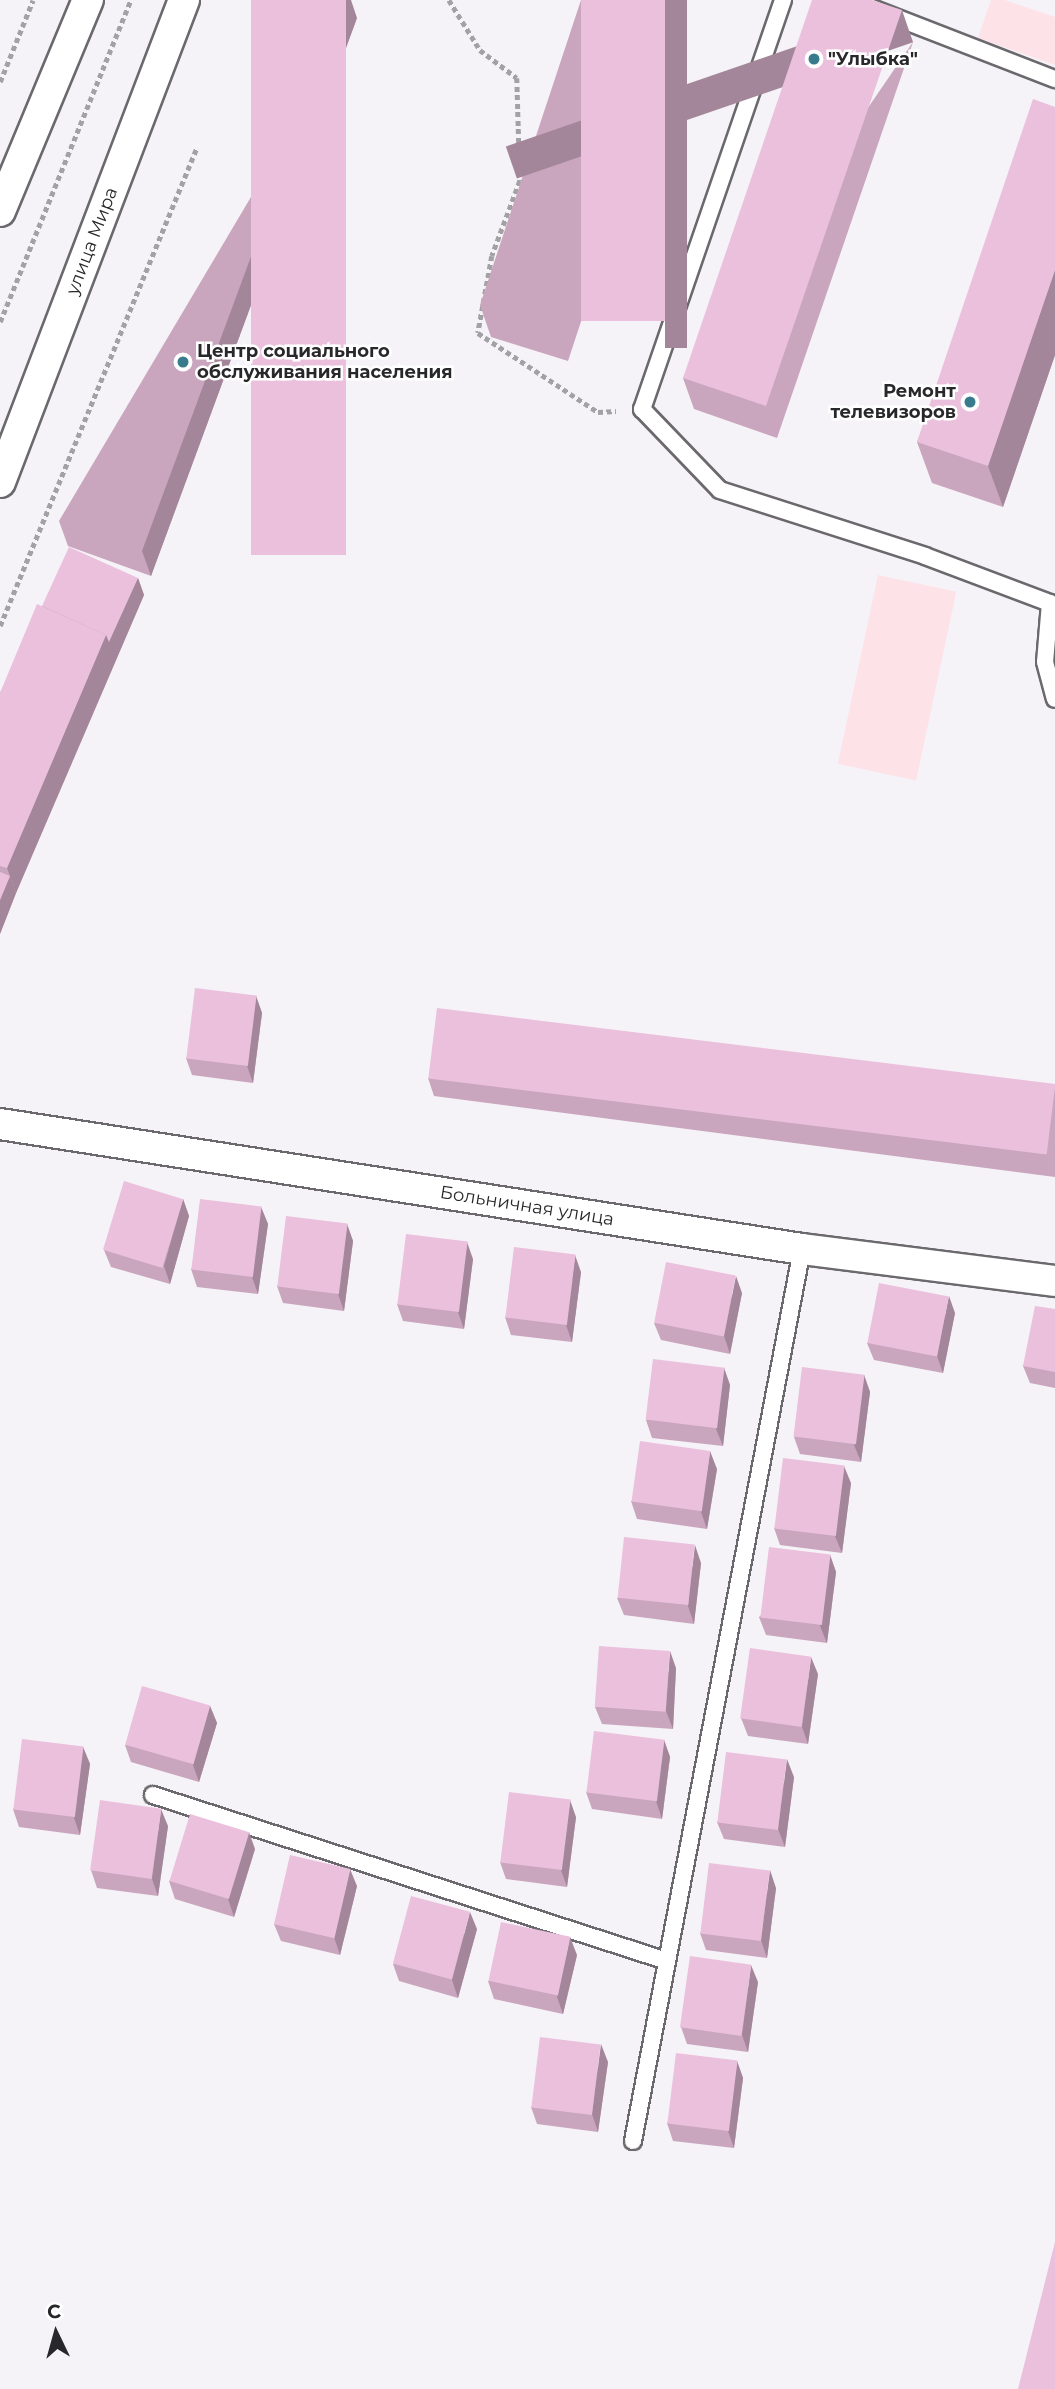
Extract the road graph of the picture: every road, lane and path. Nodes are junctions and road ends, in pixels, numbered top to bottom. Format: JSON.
{"nodes":[{"id":1,"x":33,"y":0,"type":"edge"},
{"id":2,"x":89,"y":0,"type":"edge"},
{"id":3,"x":131,"y":0,"type":"edge"},
{"id":4,"x":184,"y":0,"type":"edge"},
{"id":5,"x":449,"y":0,"type":"edge"},
{"id":6,"x":783,"y":0,"type":"edge"},
{"id":7,"x":851,"y":0,"type":"edge"},
{"id":8,"x":1055,"y":79,"type":"edge"},
{"id":9,"x":0,"y":82,"type":"edge"},
{"id":10,"x":198,"y":144,"type":"edge"},
{"id":11,"x":0,"y":211,"type":"edge"},
{"id":12,"x":0,"y":322,"type":"edge"},
{"id":13,"x":642,"y":409,"type":"junction"},
{"id":14,"x":0,"y":482,"type":"edge"},
{"id":15,"x":0,"y":626,"type":"edge"},
{"id":16,"x":1055,"y":699,"type":"edge"},
{"id":17,"x":0,"y":1124,"type":"edge"},
{"id":18,"x":802,"y":1249,"type":"junction"},
{"id":19,"x":1055,"y":1281,"type":"edge"},
{"id":20,"x":153,"y":1795,"type":"dead end"},
{"id":21,"x":667,"y":1961,"type":"junction"},
{"id":22,"x":633,"y":2141,"type":"dead end"}],
"edges":[{"from":1,"to":9,"type":"path"},
{"from":2,"to":11,"type":"street"},
{"from":3,"to":12,"type":"path"},
{"from":4,"to":14,"type":"street","name":"улица Мира"},
{"from":5,"to":13,"type":"path"},
{"from":6,"to":13,"type":"lane"},
{"from":7,"to":8,"type":"lane"},
{"from":10,"to":15,"type":"path"},
{"from":13,"to":16,"type":"lane"},
{"from":17,"to":18,"type":"street","name":"Больничная улица"},
{"from":18,"to":19,"type":"street","name":"Больничная улица"},
{"from":18,"to":21,"type":"lane"},
{"from":20,"to":21,"type":"lane"},
{"from":21,"to":22,"type":"lane"}]}
